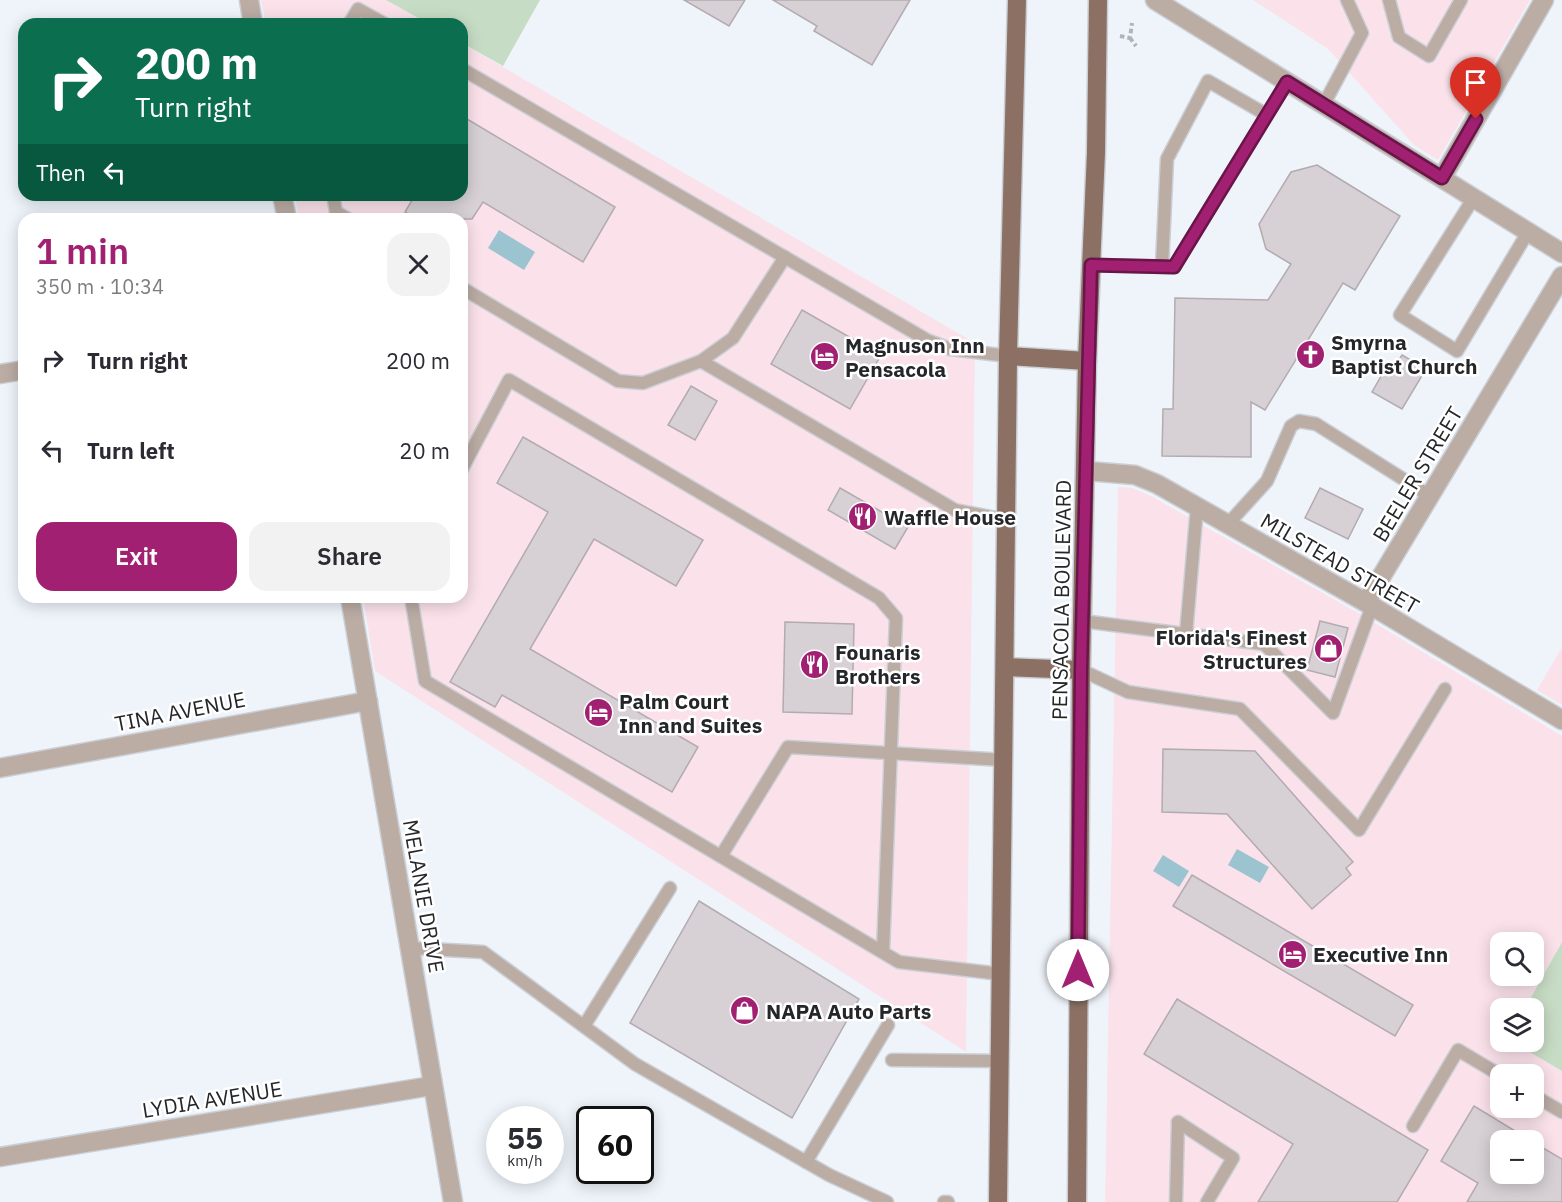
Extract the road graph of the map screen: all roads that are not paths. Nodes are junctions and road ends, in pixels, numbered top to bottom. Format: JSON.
{"nodes":[{"id":1,"x":249,"y":0,"type":"edge"},
{"id":2,"x":1017,"y":0,"type":"edge"},
{"id":3,"x":1098,"y":0,"type":"edge"},
{"id":4,"x":1155,"y":0,"type":"edge"},
{"id":5,"x":1347,"y":0,"type":"edge"},
{"id":6,"x":1389,"y":0,"type":"edge"},
{"id":7,"x":1461,"y":0,"type":"edge"},
{"id":8,"x":1544,"y":0,"type":"edge"},
{"id":9,"x":252,"y":18,"type":"edge"},
{"id":10,"x":353,"y":18,"type":"edge"},
{"id":11,"x":374,"y":18,"type":"edge"},
{"id":12,"x":468,"y":72,"type":"edge"},
{"id":13,"x":1287,"y":82,"type":"junction"},
{"id":14,"x":1324,"y":104,"type":"junction"},
{"id":15,"x":1267,"y":115,"type":"junction"},
{"id":16,"x":1442,"y":178,"type":"junction"},
{"id":17,"x":1473,"y":199,"type":"junction"},
{"id":18,"x":1528,"y":232,"type":"junction"},
{"id":19,"x":1562,"y":253,"type":"edge"},
{"id":20,"x":785,"y":257,"type":"junction"},
{"id":21,"x":1091,"y":265,"type":"junction"},
{"id":22,"x":1162,"y":267,"type":"junction"},
{"id":23,"x":1562,"y":276,"type":"edge"},
{"id":24,"x":468,"y":292,"type":"edge"},
{"id":25,"x":1008,"y":356,"type":"junction"},
{"id":26,"x":701,"y":361,"type":"junction"},
{"id":27,"x":1087,"y":361,"type":"junction"},
{"id":28,"x":18,"y":371,"type":"edge"},
{"id":29,"x":0,"y":374,"type":"edge"},
{"id":30,"x":468,"y":458,"type":"edge"},
{"id":31,"x":1087,"y":471,"type":"junction"},
{"id":32,"x":1430,"y":496,"type":"junction"},
{"id":33,"x":1197,"y":507,"type":"junction"},
{"id":34,"x":1006,"y":520,"type":"junction"},
{"id":35,"x":1228,"y":524,"type":"junction"},
{"id":36,"x":351,"y":603,"type":"edge"},
{"id":37,"x":412,"y":603,"type":"edge"},
{"id":38,"x":1369,"y":604,"type":"junction"},
{"id":39,"x":1082,"y":621,"type":"junction"},
{"id":40,"x":1186,"y":634,"type":"junction"},
{"id":41,"x":1005,"y":667,"type":"junction"},
{"id":42,"x":1081,"y":670,"type":"junction"},
{"id":43,"x":1445,"y":689,"type":"dead end"},
{"id":44,"x":368,"y":701,"type":"junction"},
{"id":45,"x":1562,"y":720,"type":"edge"},
{"id":46,"x":891,"y":752,"type":"junction"},
{"id":47,"x":1004,"y":760,"type":"junction"},
{"id":48,"x":0,"y":768,"type":"edge"},
{"id":49,"x":722,"y":856,"type":"junction"},
{"id":50,"x":670,"y":888,"type":"dead end"},
{"id":51,"x":410,"y":948,"type":"junction"},
{"id":52,"x":883,"y":952,"type":"junction"},
{"id":53,"x":1001,"y":974,"type":"junction"},
{"id":54,"x":888,"y":1025,"type":"dead end"},
{"id":55,"x":584,"y":1026,"type":"junction"},
{"id":56,"x":892,"y":1060,"type":"dead end"},
{"id":57,"x":1000,"y":1061,"type":"junction"},
{"id":58,"x":1490,"y":1070,"type":"edge"},
{"id":59,"x":431,"y":1086,"type":"junction"},
{"id":60,"x":1544,"y":1101,"type":"edge"},
{"id":61,"x":1562,"y":1112,"type":"edge"},
{"id":62,"x":1413,"y":1126,"type":"dead end"},
{"id":63,"x":0,"y":1157,"type":"edge"},
{"id":64,"x":806,"y":1162,"type":"junction"},
{"id":65,"x":453,"y":1202,"type":"edge"},
{"id":66,"x":887,"y":1202,"type":"edge"},
{"id":67,"x":998,"y":1202,"type":"edge"},
{"id":68,"x":1077,"y":1202,"type":"edge"},
{"id":69,"x":1176,"y":1202,"type":"edge"},
{"id":70,"x":1207,"y":1202,"type":"edge"}],
"edges":[{"from":1,"to":9,"type":"street"},
{"from":2,"to":25,"type":"main road"},
{"from":3,"to":21,"type":"main road","name":"PENSACOLA BOULEVARD"},
{"from":4,"to":13,"type":"street"},
{"from":5,"to":14,"type":"lane"},
{"from":6,"to":7,"type":"lane"},
{"from":8,"to":16,"type":"street"},
{"from":10,"to":11,"type":"lane"},
{"from":12,"to":20,"type":"lane"},
{"from":13,"to":14,"type":"street"},
{"from":13,"to":15,"type":"lane"},
{"from":14,"to":16,"type":"street"},
{"from":15,"to":22,"type":"lane"},
{"from":15,"to":22,"type":"lane"},
{"from":16,"to":17,"type":"street"},
{"from":17,"to":18,"type":"street"},
{"from":17,"to":18,"type":"lane"},
{"from":18,"to":19,"type":"street"},
{"from":20,"to":25,"type":"lane"},
{"from":20,"to":26,"type":"lane"},
{"from":21,"to":22,"type":"lane"},
{"from":21,"to":27,"type":"main road","name":"PENSACOLA BOULEVARD"},
{"from":23,"to":32,"type":"street","name":"BEELER STREET"},
{"from":24,"to":26,"type":"lane"},
{"from":25,"to":27,"type":"main road"},
{"from":25,"to":34,"type":"main road"},
{"from":26,"to":34,"type":"lane"},
{"from":27,"to":31,"type":"main road","name":"PENSACOLA BOULEVARD"},
{"from":28,"to":29,"type":"street"},
{"from":30,"to":46,"type":"lane"},
{"from":31,"to":33,"type":"street","name":"MILSTEAD STREET"},
{"from":31,"to":39,"type":"main road","name":"PENSACOLA BOULEVARD"},
{"from":32,"to":35,"type":"lane"},
{"from":32,"to":38,"type":"street","name":"BEELER STREET"},
{"from":33,"to":35,"type":"street","name":"MILSTEAD STREET"},
{"from":33,"to":40,"type":"lane"},
{"from":34,"to":41,"type":"main road"},
{"from":35,"to":38,"type":"street","name":"MILSTEAD STREET"},
{"from":36,"to":44,"type":"street","name":"MELANIE DRIVE"},
{"from":37,"to":49,"type":"lane"},
{"from":38,"to":40,"type":"lane"},
{"from":38,"to":45,"type":"street","name":"MILSTEAD STREET"},
{"from":39,"to":40,"type":"lane"},
{"from":39,"to":42,"type":"main road","name":"PENSACOLA BOULEVARD"},
{"from":41,"to":42,"type":"main road"},
{"from":41,"to":47,"type":"main road"},
{"from":42,"to":43,"type":"lane"},
{"from":42,"to":68,"type":"main road","name":"PENSACOLA BOULEVARD"},
{"from":44,"to":48,"type":"street","name":"TINA AVENUE"},
{"from":44,"to":51,"type":"street","name":"MELANIE DRIVE"},
{"from":46,"to":47,"type":"lane"},
{"from":46,"to":49,"type":"lane"},
{"from":46,"to":52,"type":"lane"},
{"from":47,"to":53,"type":"main road"},
{"from":49,"to":52,"type":"lane"},
{"from":50,"to":55,"type":"lane"},
{"from":51,"to":55,"type":"lane"},
{"from":51,"to":59,"type":"street","name":"MELANIE DRIVE"},
{"from":52,"to":53,"type":"lane"},
{"from":53,"to":57,"type":"main road"},
{"from":54,"to":64,"type":"lane"},
{"from":55,"to":64,"type":"lane"},
{"from":56,"to":57,"type":"lane"},
{"from":57,"to":67,"type":"main road"},
{"from":58,"to":62,"type":"lane"},
{"from":59,"to":63,"type":"street","name":"LYDIA AVENUE"},
{"from":59,"to":65,"type":"street","name":"MELANIE DRIVE"},
{"from":60,"to":61,"type":"lane"},
{"from":64,"to":66,"type":"lane"},
{"from":69,"to":70,"type":"lane"}]}
